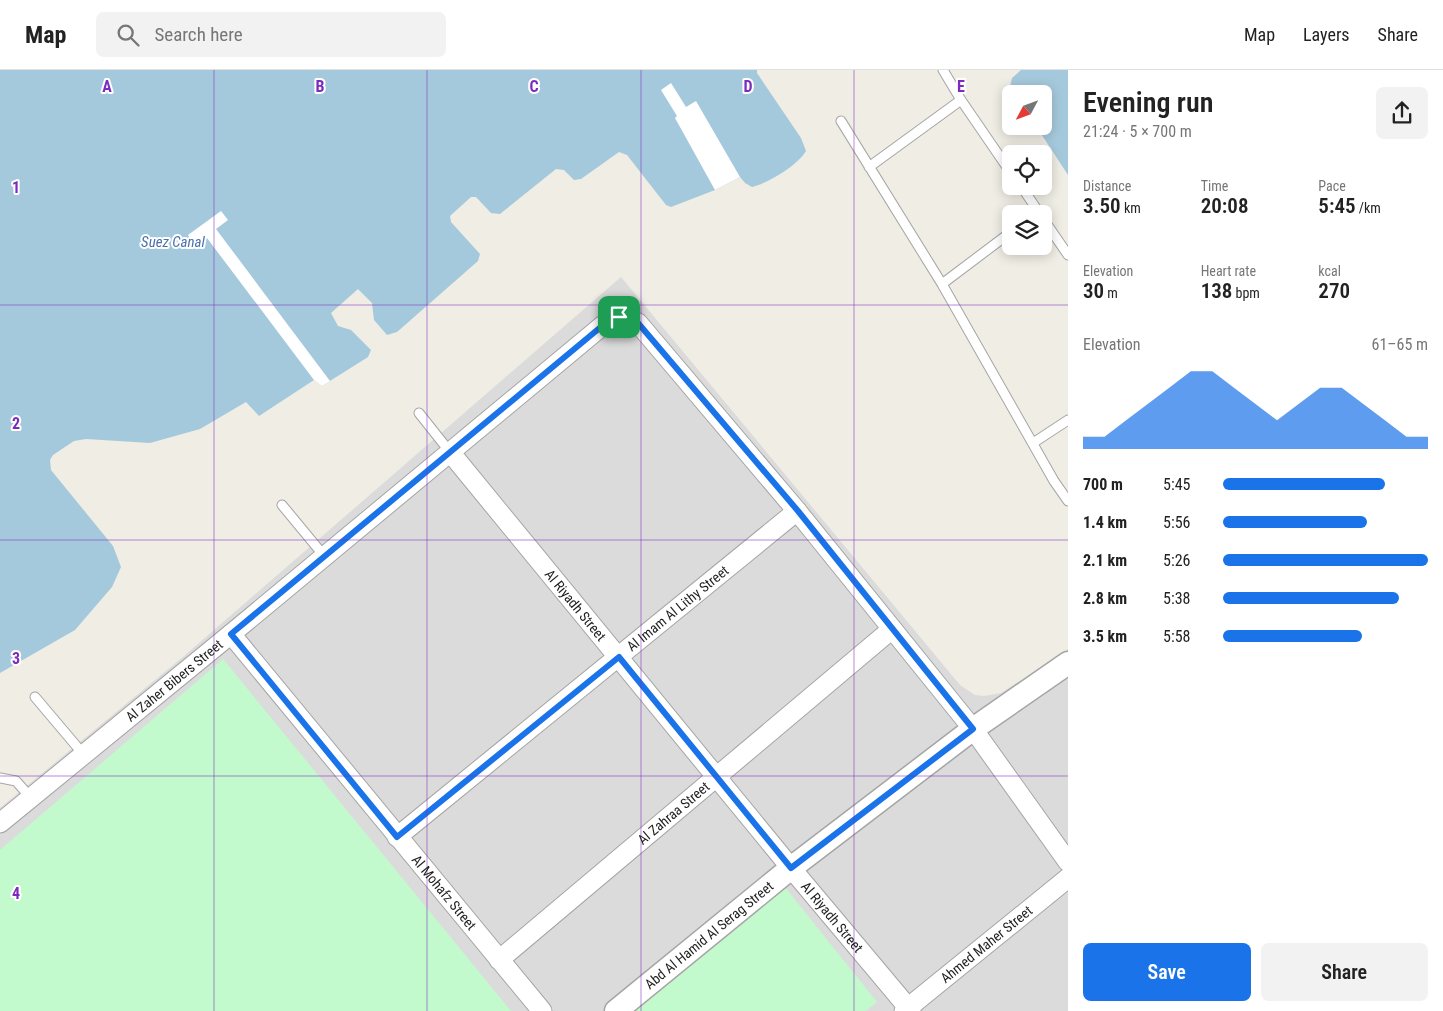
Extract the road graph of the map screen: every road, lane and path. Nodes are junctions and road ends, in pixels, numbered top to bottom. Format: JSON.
{"nodes":[{"id":1,"x":942,"y":70,"type":"edge"},
{"id":2,"x":961,"y":100,"type":"junction"},
{"id":3,"x":841,"y":121,"type":"dead end"},
{"id":4,"x":1002,"y":160,"type":"edge"},
{"id":5,"x":869,"y":167,"type":"junction"},
{"id":6,"x":1052,"y":232,"type":"edge"},
{"id":7,"x":1002,"y":239,"type":"edge"},
{"id":8,"x":1068,"y":254,"type":"edge"},
{"id":9,"x":942,"y":284,"type":"junction"},
{"id":10,"x":419,"y":413,"type":"dead end"},
{"id":11,"x":1068,"y":420,"type":"edge"},
{"id":12,"x":1033,"y":443,"type":"junction"},
{"id":13,"x":450,"y":452,"type":"junction"},
{"id":14,"x":1068,"y":501,"type":"edge"},
{"id":15,"x":282,"y":504,"type":"dead end"},
{"id":16,"x":798,"y":511,"type":"junction"},
{"id":17,"x":324,"y":556,"type":"junction"},
{"id":18,"x":892,"y":629,"type":"junction"},
{"id":19,"x":231,"y":634,"type":"junction"},
{"id":20,"x":619,"y":657,"type":"junction"},
{"id":21,"x":1068,"y":663,"type":"edge"},
{"id":22,"x":35,"y":696,"type":"dead end"},
{"id":23,"x":973,"y":729,"type":"junction"},
{"id":24,"x":84,"y":755,"type":"junction"},
{"id":25,"x":717,"y":776,"type":"junction"},
{"id":26,"x":0,"y":778,"type":"edge"},
{"id":27,"x":31,"y":798,"type":"junction"},
{"id":28,"x":0,"y":823,"type":"edge"},
{"id":29,"x":397,"y":837,"type":"junction"},
{"id":30,"x":1068,"y":862,"type":"edge"},
{"id":31,"x":791,"y":868,"type":"junction"},
{"id":32,"x":1068,"y":878,"type":"edge"},
{"id":33,"x":499,"y":960,"type":"junction"},
{"id":34,"x":908,"y":1010,"type":"edge"},
{"id":35,"x":542,"y":1011,"type":"edge"},
{"id":36,"x":616,"y":1011,"type":"edge"}],
"edges":[{"from":1,"to":2,"type":"lane"},
{"from":2,"to":4,"type":"lane"},
{"from":2,"to":5,"type":"lane"},
{"from":3,"to":5,"type":"lane"},
{"from":5,"to":9,"type":"lane"},
{"from":6,"to":8,"type":"lane"},
{"from":7,"to":9,"type":"lane"},
{"from":9,"to":12,"type":"lane"},
{"from":10,"to":13,"type":"lane"},
{"from":11,"to":12,"type":"lane"},
{"from":12,"to":14,"type":"lane"},
{"from":13,"to":16,"type":"street","name":"Al Zaher Bibers Street"},
{"from":13,"to":17,"type":"street","name":"Al Zaher Bibers Street"},
{"from":13,"to":20,"type":"street","name":"Al Riyadh Street"},
{"from":15,"to":17,"type":"lane"},
{"from":16,"to":18,"type":"street","name":"Al Zaher Bibers Street"},
{"from":16,"to":20,"type":"street","name":"Al Imam Al Lithy Street"},
{"from":17,"to":19,"type":"street","name":"Al Zaher Bibers Street"},
{"from":18,"to":23,"type":"street","name":"Al Zaher Bibers Street"},
{"from":18,"to":25,"type":"street","name":"Al Zahraa Street"},
{"from":19,"to":24,"type":"street","name":"Al Zaher Bibers Street"},
{"from":19,"to":29,"type":"street","name":"Al Mohafz Street"},
{"from":20,"to":25,"type":"street","name":"Al Riyadh Street"},
{"from":20,"to":29,"type":"street","name":"Al Imam Al Lithy Street"},
{"from":21,"to":23,"type":"street","name":"Abd Al Hamid Al Serag Street"},
{"from":22,"to":24,"type":"lane"},
{"from":23,"to":30,"type":"street","name":"Al Zaher Bibers Street"},
{"from":23,"to":31,"type":"street","name":"Abd Al Hamid Al Serag Street"},
{"from":24,"to":27,"type":"street","name":"Al Zaher Bibers Street"},
{"from":25,"to":31,"type":"street","name":"Al Riyadh Street"},
{"from":25,"to":33,"type":"street","name":"Al Zahraa Street"},
{"from":26,"to":27,"type":"lane"},
{"from":27,"to":28,"type":"street","name":"Al Zaher Bibers Street"},
{"from":29,"to":33,"type":"street","name":"Al Mohafz Street"},
{"from":31,"to":34,"type":"street","name":"Al Riyadh Street"},
{"from":31,"to":36,"type":"street","name":"Abd Al Hamid Al Serag Street"},
{"from":32,"to":34,"type":"street","name":"Ahmed Maher Street"},
{"from":33,"to":35,"type":"street","name":"Al Mohafz Street"}]}
